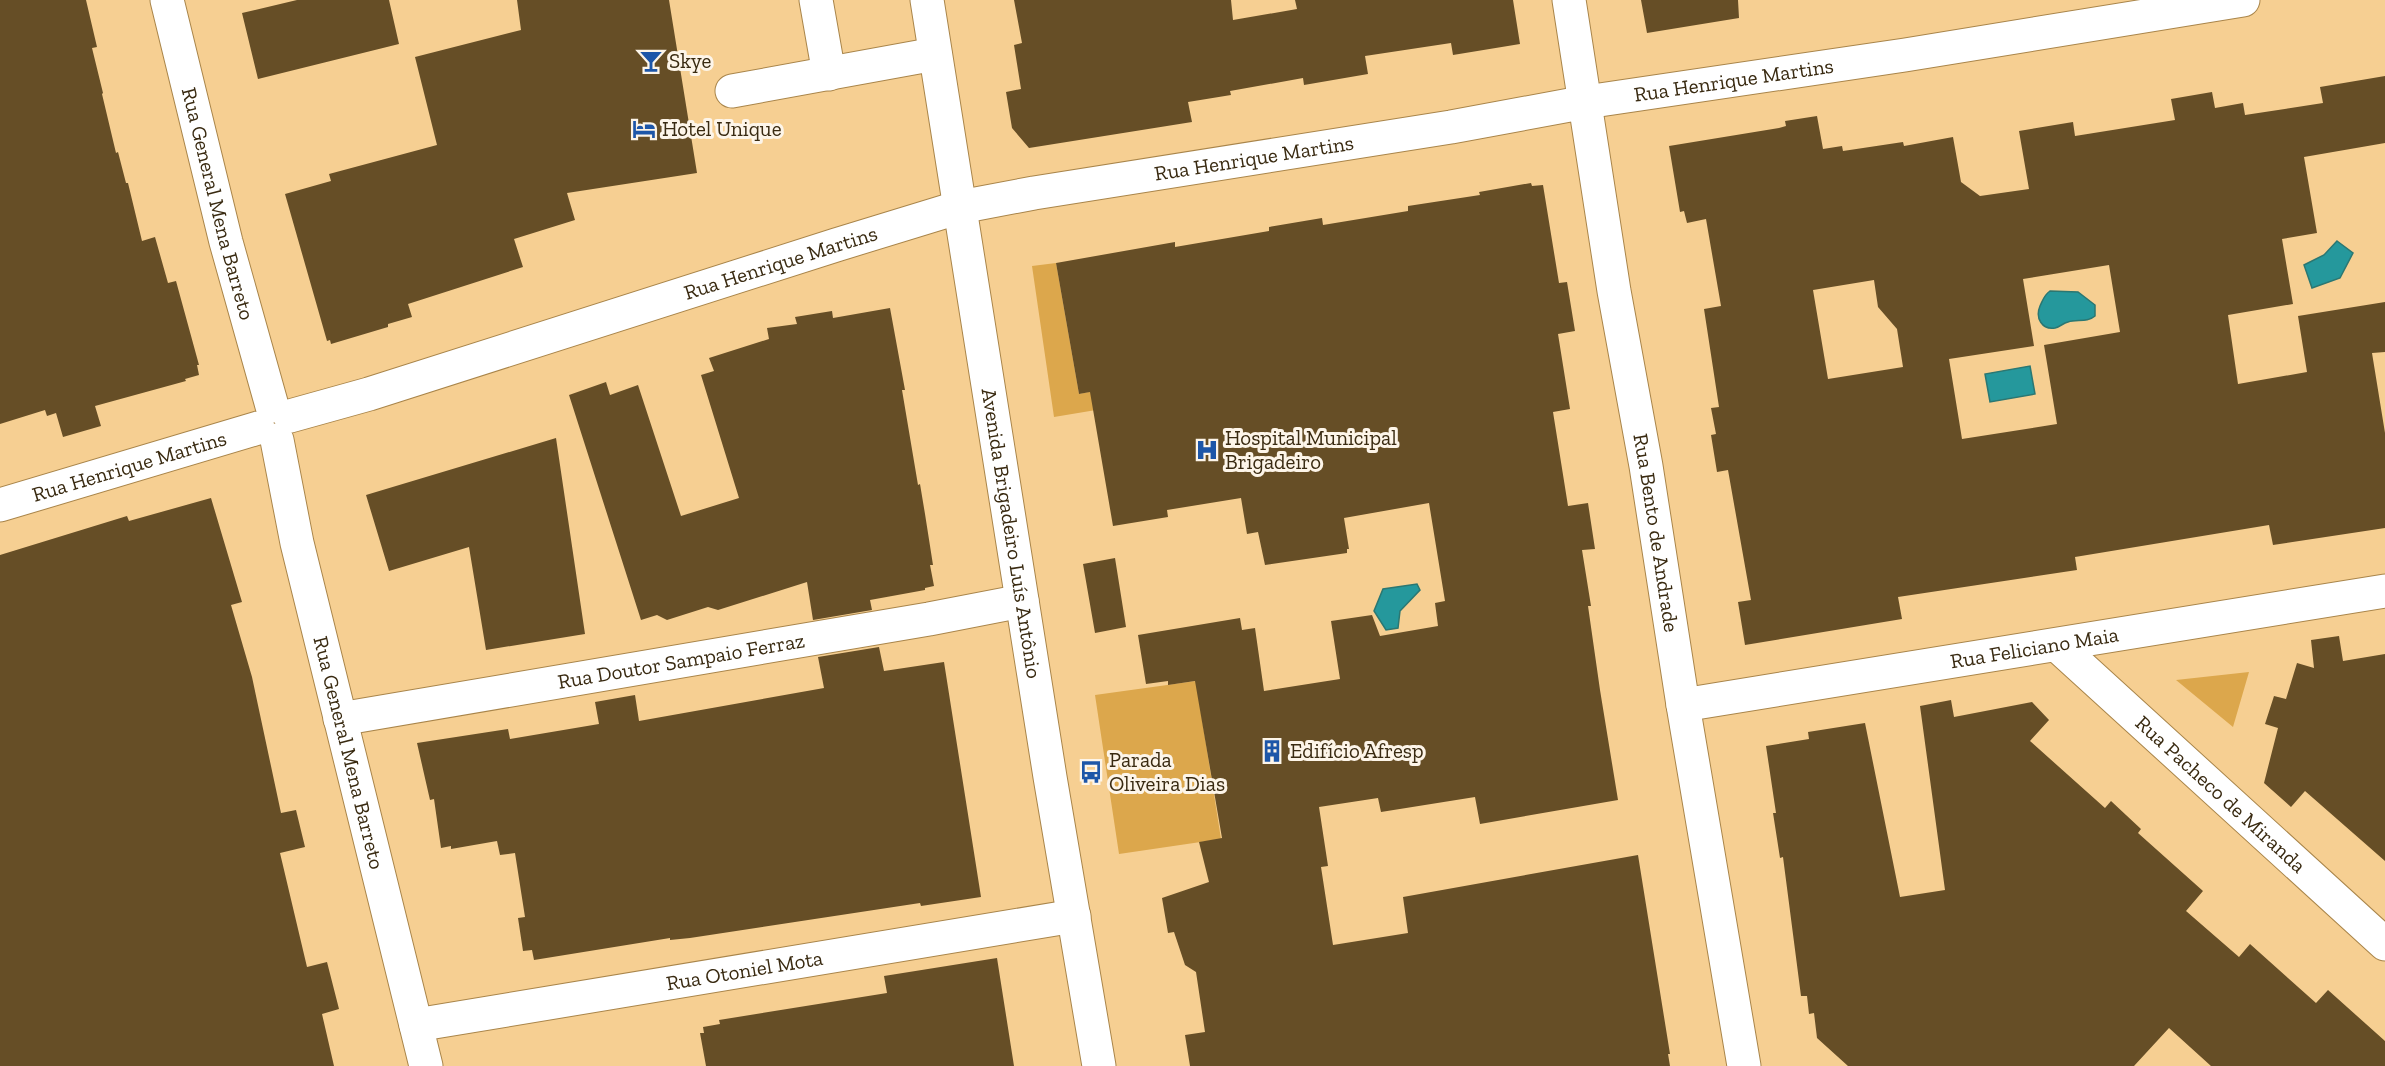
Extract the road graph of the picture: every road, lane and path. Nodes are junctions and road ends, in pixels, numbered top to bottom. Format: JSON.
{"nodes":[{"id":1,"x":167,"y":0,"type":"edge"},
{"id":2,"x":816,"y":0,"type":"edge"},
{"id":3,"x":927,"y":0,"type":"edge"},
{"id":4,"x":1569,"y":0,"type":"edge"},
{"id":5,"x":2243,"y":0,"type":"edge"},
{"id":6,"x":935,"y":54,"type":"junction"},
{"id":7,"x":829,"y":74,"type":"junction"},
{"id":8,"x":732,"y":91,"type":"dead end"},
{"id":9,"x":1586,"y":102,"type":"junction"},
{"id":10,"x":960,"y":207,"type":"junction"},
{"id":11,"x":274,"y":422,"type":"junction"},
{"id":12,"x":0,"y":505,"type":"edge"},
{"id":13,"x":2385,"y":591,"type":"edge"},
{"id":14,"x":1022,"y":601,"type":"junction"},
{"id":15,"x":2058,"y":646,"type":"junction"},
{"id":16,"x":1683,"y":705,"type":"junction"},
{"id":17,"x":340,"y":719,"type":"junction"},
{"id":18,"x":1074,"y":916,"type":"junction"},
{"id":19,"x":2385,"y":944,"type":"edge"},
{"id":20,"x":416,"y":1025,"type":"junction"},
{"id":21,"x":426,"y":1066,"type":"edge"},
{"id":22,"x":1099,"y":1066,"type":"edge"},
{"id":23,"x":1744,"y":1066,"type":"edge"}],
"edges":[{"from":1,"to":11,"type":"street","name":"Rua General Mena Barreto"},
{"from":2,"to":7,"type":"street"},
{"from":3,"to":6,"type":"street","name":"Avenida Brigadeiro Luís Antônio"},
{"from":4,"to":9,"type":"street","name":"Rua Bento de Andrade"},
{"from":5,"to":9,"type":"street","name":"Rua Henrique Martins"},
{"from":6,"to":7,"type":"street"},
{"from":6,"to":10,"type":"street","name":"Avenida Brigadeiro Luís Antônio"},
{"from":7,"to":8,"type":"street"},
{"from":9,"to":10,"type":"street","name":"Rua Henrique Martins"},
{"from":9,"to":16,"type":"street","name":"Rua Bento de Andrade"},
{"from":10,"to":11,"type":"street","name":"Rua Henrique Martins"},
{"from":10,"to":14,"type":"street","name":"Avenida Brigadeiro Luís Antônio"},
{"from":11,"to":12,"type":"street","name":"Rua Henrique Martins"},
{"from":11,"to":17,"type":"street","name":"Rua General Mena Barreto"},
{"from":13,"to":15,"type":"street","name":"Rua Feliciano Maia"},
{"from":14,"to":17,"type":"street","name":"Rua Doutor Sampaio Ferraz"},
{"from":14,"to":18,"type":"street","name":"Avenida Brigadeiro Luís Antônio"},
{"from":15,"to":16,"type":"street","name":"Rua Feliciano Maia"},
{"from":15,"to":19,"type":"street","name":"Rua Pacheco de Miranda"},
{"from":16,"to":23,"type":"street","name":"Rua Bento de Andrade"},
{"from":17,"to":20,"type":"street","name":"Rua General Mena Barreto"},
{"from":18,"to":20,"type":"street","name":"Rua Otoniel Mota"},
{"from":18,"to":22,"type":"street","name":"Avenida Brigadeiro Luís Antônio"},
{"from":20,"to":21,"type":"street","name":"Rua General Mena Barreto"}]}
